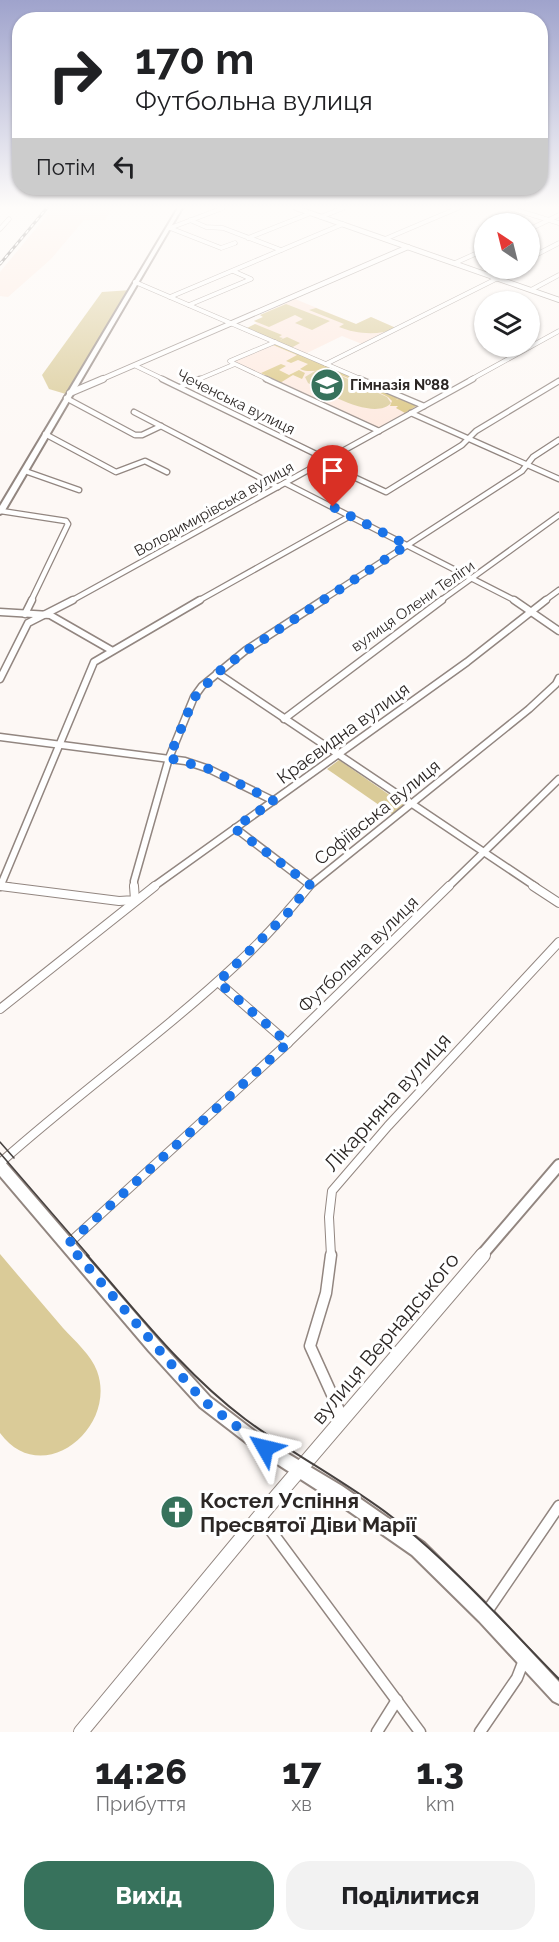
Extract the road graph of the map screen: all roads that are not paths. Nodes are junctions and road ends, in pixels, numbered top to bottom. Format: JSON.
{"nodes":[{"id":1,"x":131,"y":289,"type":"edge"},
{"id":2,"x":151,"y":289,"type":"edge"},
{"id":3,"x":190,"y":289,"type":"edge"},
{"id":4,"x":228,"y":289,"type":"edge"},
{"id":5,"x":312,"y":289,"type":"edge"},
{"id":6,"x":472,"y":289,"type":"edge"},
{"id":7,"x":528,"y":289,"type":"edge"},
{"id":8,"x":531,"y":290,"type":"joint"},
{"id":9,"x":170,"y":297,"type":"junction"},
{"id":10,"x":559,"y":300,"type":"edge"},
{"id":11,"x":189,"y":305,"type":"junction"},
{"id":12,"x":232,"y":324,"type":"junction"},
{"id":13,"x":559,"y":331,"type":"edge"},
{"id":14,"x":275,"y":342,"type":"junction"},
{"id":15,"x":235,"y":364,"type":"junction"},
{"id":16,"x":326,"y":364,"type":"junction"},
{"id":17,"x":136,"y":366,"type":"junction"},
{"id":18,"x":559,"y":381,"type":"edge"},
{"id":19,"x":180,"y":387,"type":"junction"},
{"id":20,"x":68,"y":396,"type":"junction"},
{"id":21,"x":424,"y":406,"type":"junction"},
{"id":22,"x":134,"y":412,"type":"dead end"},
{"id":23,"x":411,"y":413,"type":"junction"},
{"id":24,"x":161,"y":426,"type":"junction"},
{"id":25,"x":379,"y":431,"type":"junction"},
{"id":26,"x":45,"y":434,"type":"junction"},
{"id":27,"x":468,"y":438,"type":"junction"},
{"id":28,"x":559,"y":440,"type":"edge"},
{"id":29,"x":323,"y":462,"type":"junction"},
{"id":30,"x":527,"y":465,"type":"junction"},
{"id":31,"x":25,"y":471,"type":"junction"},
{"id":32,"x":167,"y":472,"type":"dead end"},
{"id":33,"x":559,"y":479,"type":"edge"},
{"id":34,"x":285,"y":483,"type":"junction"},
{"id":35,"x":278,"y":486,"type":"junction"},
{"id":36,"x":79,"y":490,"type":"dead end"},
{"id":37,"x":0,"y":512,"type":"edge"},
{"id":38,"x":559,"y":515,"type":"edge"},
{"id":39,"x":350,"y":516,"type":"junction"},
{"id":40,"x":407,"y":545,"type":"junction"},
{"id":41,"x":473,"y":579,"type":"junction"},
{"id":42,"x":559,"y":590,"type":"edge"},
{"id":43,"x":532,"y":611,"type":"junction"},
{"id":44,"x":0,"y":612,"type":"edge"},
{"id":45,"x":25,"y":614,"type":"junction"},
{"id":46,"x":46,"y":615,"type":"junction"},
{"id":47,"x":559,"y":632,"type":"edge"},
{"id":48,"x":111,"y":650,"type":"junction"},
{"id":49,"x":217,"y":673,"type":"junction"},
{"id":50,"x":559,"y":678,"type":"edge"},
{"id":51,"x":0,"y":679,"type":"edge"},
{"id":52,"x":284,"y":719,"type":"junction"},
{"id":53,"x":0,"y":737,"type":"edge"},
{"id":54,"x":57,"y":744,"type":"junction"},
{"id":55,"x":339,"y":755,"type":"junction"},
{"id":56,"x":169,"y":758,"type":"junction"},
{"id":57,"x":559,"y":779,"type":"edge"},
{"id":58,"x":274,"y":801,"type":"junction"},
{"id":59,"x":410,"y":804,"type":"junction"},
{"id":60,"x":234,"y":828,"type":"junction"},
{"id":61,"x":485,"y":853,"type":"junction"},
{"id":62,"x":310,"y":885,"type":"junction"},
{"id":63,"x":0,"y":886,"type":"edge"},
{"id":64,"x":135,"y":900,"type":"junction"},
{"id":65,"x":559,"y":903,"type":"edge"},
{"id":66,"x":559,"y":942,"type":"edge"},
{"id":67,"x":218,"y":982,"type":"junction"},
{"id":68,"x":0,"y":1009,"type":"edge"},
{"id":69,"x":288,"y":1043,"type":"junction"},
{"id":70,"x":0,"y":1164,"type":"edge"},
{"id":71,"x":559,"y":1166,"type":"edge"},
{"id":72,"x":68,"y":1244,"type":"junction"},
{"id":73,"x":343,"y":1419,"type":"junction"},
{"id":74,"x":299,"y":1471,"type":"junction"},
{"id":75,"x":559,"y":1506,"type":"edge"},
{"id":76,"x":260,"y":1516,"type":"junction"},
{"id":77,"x":485,"y":1616,"type":"junction"},
{"id":78,"x":525,"y":1659,"type":"junction"},
{"id":79,"x":559,"y":1695,"type":"edge"},
{"id":80,"x":397,"y":1700,"type":"junction"},
{"id":81,"x":81,"y":1732,"type":"edge"},
{"id":82,"x":377,"y":1732,"type":"edge"},
{"id":83,"x":420,"y":1732,"type":"edge"},
{"id":84,"x":480,"y":1732,"type":"edge"}],
"edges":[{"from":1,"to":20,"type":"main road"},
{"from":2,"to":9,"type":"street"},
{"from":3,"to":9,"type":"street"},
{"from":4,"to":11,"type":"street"},
{"from":5,"to":12,"type":"street"},
{"from":6,"to":16,"type":"street"},
{"from":7,"to":8,"type":"street"},
{"from":8,"to":10,"type":"street"},
{"from":9,"to":11,"type":"street"},
{"from":11,"to":12,"type":"street"},
{"from":12,"to":14,"type":"street"},
{"from":12,"to":17,"type":"street"},
{"from":13,"to":21,"type":"street","name":"Володимирівська вулиця"},
{"from":14,"to":15,"type":"street"},
{"from":14,"to":16,"type":"street"},
{"from":15,"to":19,"type":"street"},
{"from":15,"to":25,"type":"street"},
{"from":16,"to":21,"type":"street"},
{"from":17,"to":19,"type":"street","name":"Чеченська вулиця"},
{"from":17,"to":20,"type":"street"},
{"from":18,"to":27,"type":"street"},
{"from":19,"to":29,"type":"street","name":"Чеченська вулиця"},
{"from":20,"to":24,"type":"street"},
{"from":20,"to":26,"type":"main road"},
{"from":21,"to":23,"type":"street","name":"Володимирівська вулиця"},
{"from":22,"to":24,"type":"street"},
{"from":23,"to":25,"type":"street","name":"Володимирівська вулиця"},
{"from":23,"to":27,"type":"street"},
{"from":24,"to":35,"type":"street"},
{"from":25,"to":29,"type":"street","name":"Володимирівська вулиця"},
{"from":26,"to":31,"type":"main road"},
{"from":26,"to":32,"type":"street"},
{"from":27,"to":29,"type":"street","name":"Чеченська вулиця"},
{"from":27,"to":30,"type":"street"},
{"from":28,"to":30,"type":"street"},
{"from":29,"to":34,"type":"street","name":"Володимирівська вулиця"},
{"from":30,"to":33,"type":"street"},
{"from":30,"to":40,"type":"street"},
{"from":31,"to":36,"type":"street"},
{"from":31,"to":37,"type":"main road"},
{"from":34,"to":35,"type":"street","name":"Володимирівська вулиця"},
{"from":34,"to":39,"type":"street"},
{"from":35,"to":46,"type":"street","name":"Володимирівська вулиця"},
{"from":37,"to":45,"type":"street"},
{"from":38,"to":41,"type":"street","name":"вулиця Олени Теліги"},
{"from":39,"to":40,"type":"street"},
{"from":39,"to":48,"type":"street"},
{"from":40,"to":41,"type":"street"},
{"from":40,"to":49,"type":"street"},
{"from":41,"to":43,"type":"street"},
{"from":41,"to":52,"type":"street","name":"вулиця Олени Теліги"},
{"from":42,"to":43,"type":"street","name":"Краєвидна вулиця"},
{"from":43,"to":47,"type":"street"},
{"from":43,"to":55,"type":"street","name":"Краєвидна вулиця"},
{"from":44,"to":45,"type":"street"},
{"from":45,"to":46,"type":"street"},
{"from":46,"to":48,"type":"street"},
{"from":46,"to":51,"type":"street","name":"Володимирівська вулиця"},
{"from":48,"to":54,"type":"street"},
{"from":49,"to":52,"type":"street"},
{"from":49,"to":56,"type":"street"},
{"from":50,"to":59,"type":"street","name":"Софіївська вулиця"},
{"from":52,"to":55,"type":"street"},
{"from":53,"to":54,"type":"street"},
{"from":54,"to":56,"type":"street"},
{"from":54,"to":63,"type":"street"},
{"from":55,"to":58,"type":"street","name":"Краєвидна вулиця"},
{"from":55,"to":59,"type":"street"},
{"from":56,"to":58,"type":"street"},
{"from":56,"to":64,"type":"street"},
{"from":57,"to":61,"type":"street","name":"Футбольна вулиця"},
{"from":58,"to":60,"type":"street","name":"Краєвидна вулиця"},
{"from":59,"to":61,"type":"street"},
{"from":59,"to":62,"type":"street","name":"Софіївська вулиця"},
{"from":60,"to":62,"type":"street"},
{"from":60,"to":64,"type":"street","name":"Краєвидна вулиця"},
{"from":61,"to":65,"type":"street"},
{"from":61,"to":69,"type":"street","name":"Футбольна вулиця"},
{"from":62,"to":67,"type":"street","name":"Софіївська вулиця"},
{"from":63,"to":64,"type":"street"},
{"from":64,"to":68,"type":"street","name":"Краєвидна вулиця"},
{"from":66,"to":73,"type":"street","name":"Лікарняна вулиця"},
{"from":67,"to":69,"type":"street"},
{"from":67,"to":70,"type":"street","name":"Софіївська вулиця"},
{"from":69,"to":72,"type":"street","name":"Футбольна вулиця"},
{"from":70,"to":72,"type":"main road"},
{"from":71,"to":73,"type":"street","name":"вулиця Вернадського"},
{"from":72,"to":74,"type":"main road"},
{"from":73,"to":74,"type":"street","name":"вулиця Вернадського"},
{"from":74,"to":76,"type":"street","name":"вулиця Вернадського"},
{"from":74,"to":77,"type":"main road"},
{"from":75,"to":77,"type":"street"},
{"from":76,"to":80,"type":"street"},
{"from":76,"to":81,"type":"street","name":"вулиця Вернадського"},
{"from":77,"to":78,"type":"main road"},
{"from":78,"to":79,"type":"main road"},
{"from":78,"to":84,"type":"street"},
{"from":80,"to":82,"type":"street"},
{"from":80,"to":83,"type":"street"}]}
